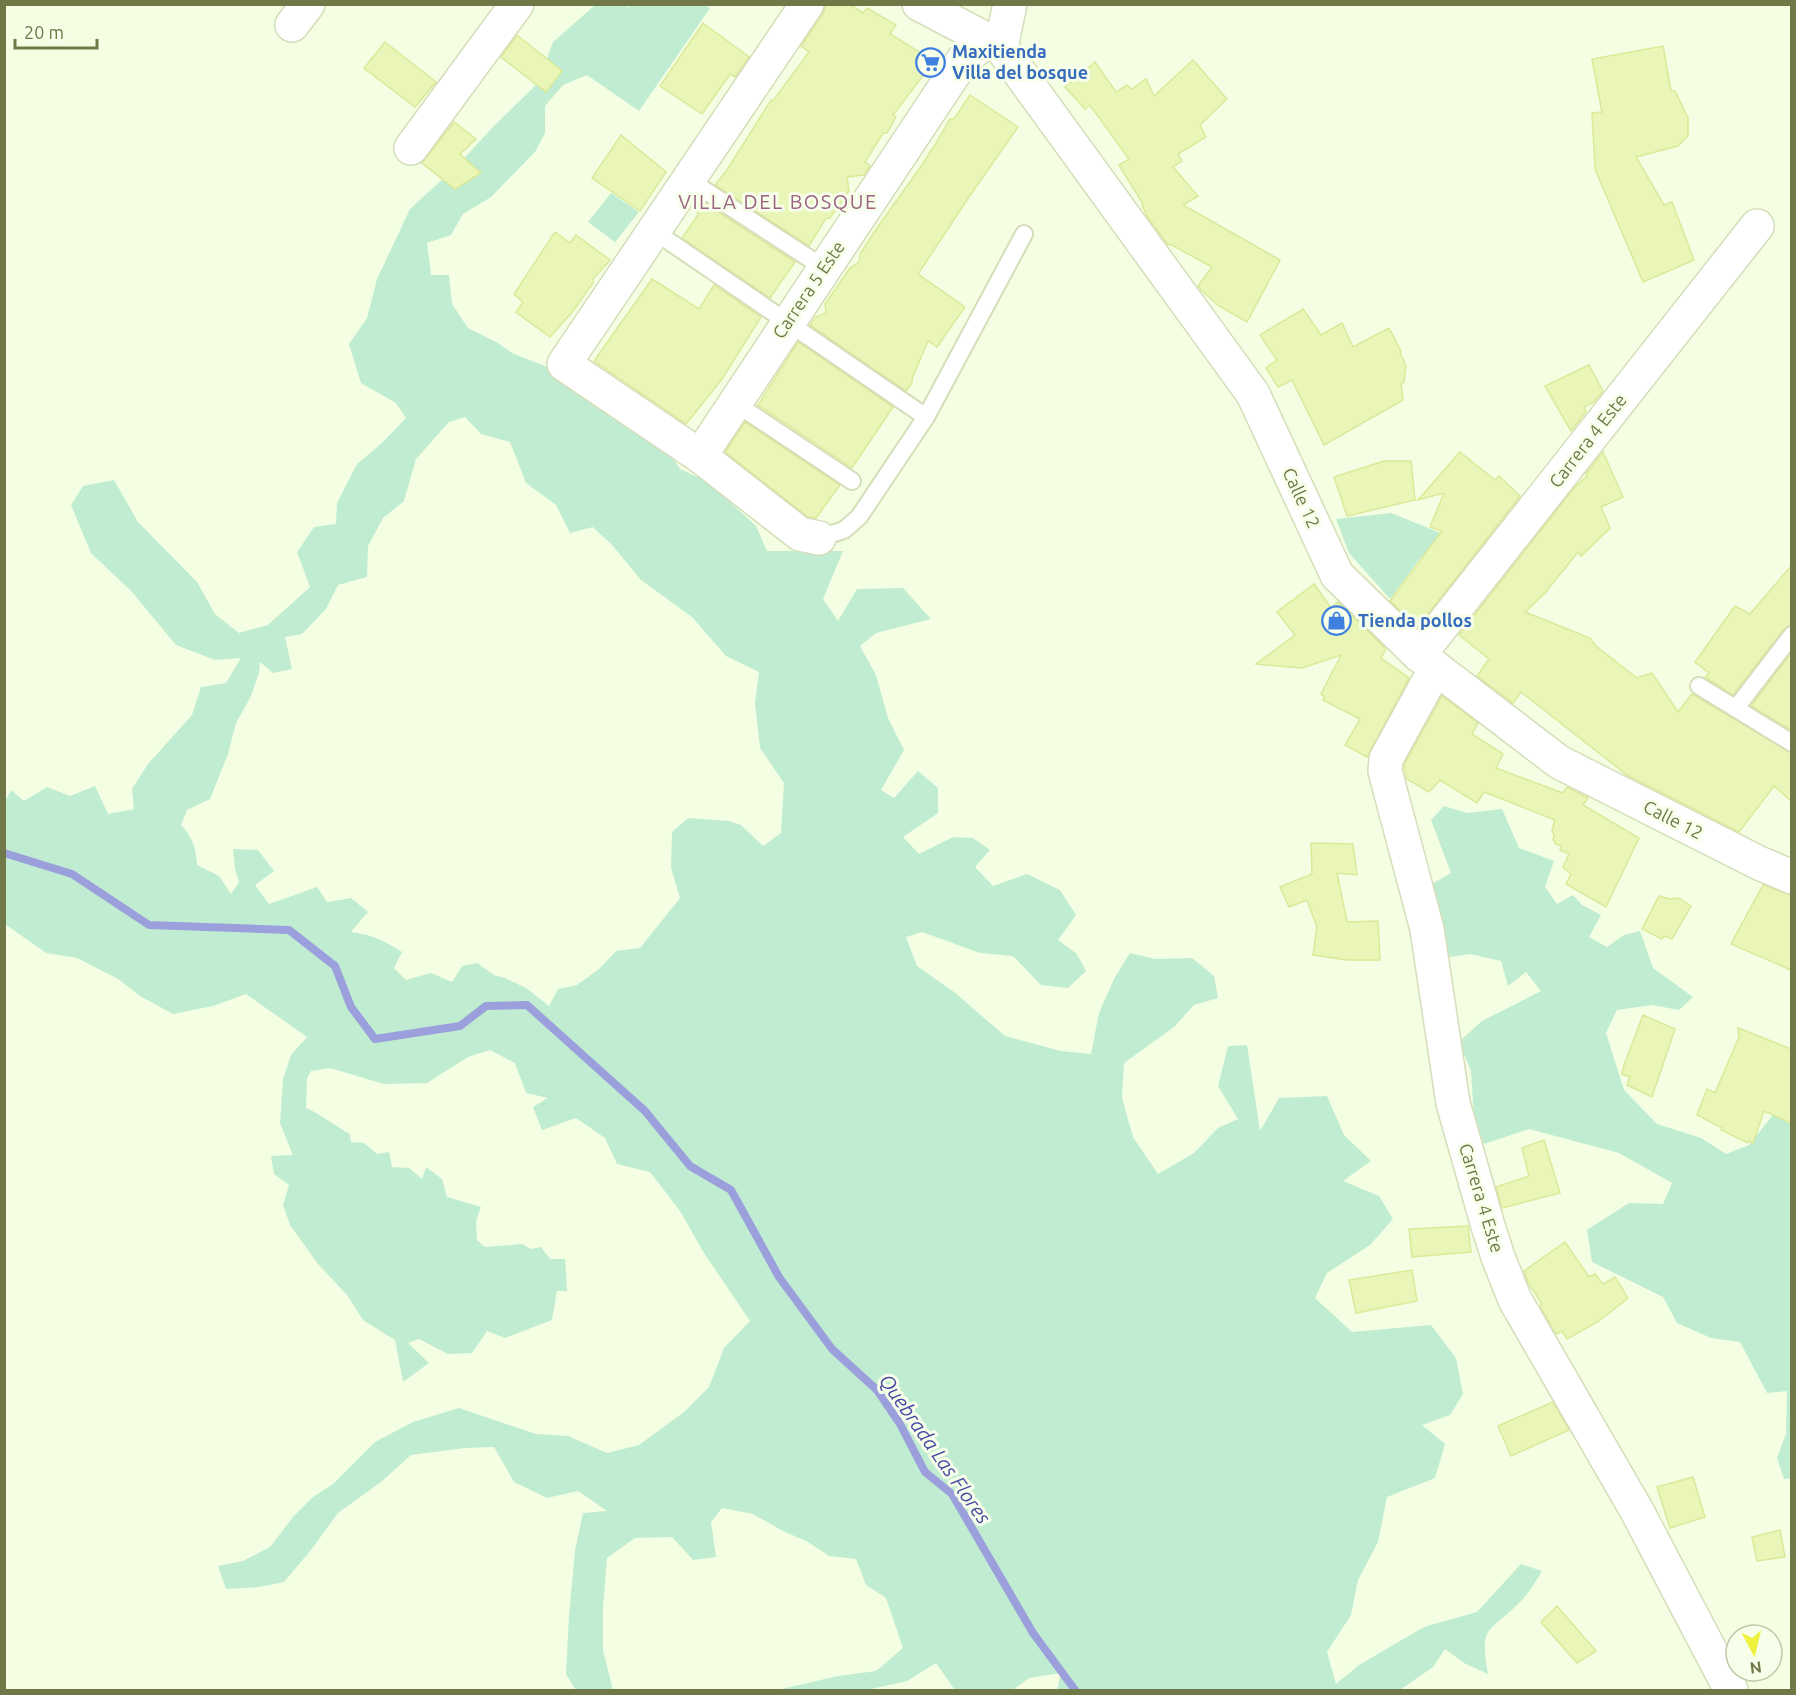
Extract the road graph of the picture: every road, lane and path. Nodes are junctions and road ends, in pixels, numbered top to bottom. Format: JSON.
{"nodes":[{"id":1,"x":517,"y":4,"type":"edge"},
{"id":2,"x":807,"y":4,"type":"edge"},
{"id":3,"x":919,"y":4,"type":"edge"},
{"id":4,"x":1010,"y":4,"type":"edge"},
{"id":5,"x":994,"y":44,"type":"junction"},
{"id":6,"x":411,"y":148,"type":"dead end"},
{"id":7,"x":689,"y":180,"type":"junction"},
{"id":8,"x":1757,"y":226,"type":"dead end"},
{"id":9,"x":654,"y":231,"type":"junction"},
{"id":10,"x":1024,"y":234,"type":"dead end"},
{"id":11,"x":824,"y":268,"type":"junction"},
{"id":12,"x":788,"y":321,"type":"junction"},
{"id":13,"x":735,"y":403,"type":"junction"},
{"id":14,"x":926,"y":417,"type":"junction"},
{"id":15,"x":700,"y":456,"type":"junction"},
{"id":16,"x":852,"y":481,"type":"dead end"},
{"id":17,"x":819,"y":538,"type":"joint"},
{"id":18,"x":1791,"y":635,"type":"edge"},
{"id":19,"x":1428,"y":662,"type":"junction"},
{"id":20,"x":1699,"y":686,"type":"dead end"},
{"id":21,"x":1736,"y":708,"type":"junction"},
{"id":22,"x":1791,"y":743,"type":"edge"},
{"id":23,"x":1789,"y":870,"type":"edge"},
{"id":24,"x":1731,"y":1690,"type":"edge"}],
"edges":[{"from":1,"to":6,"type":"street"},
{"from":2,"to":7,"type":"street"},
{"from":3,"to":5,"type":"street","name":"Calle 12"},
{"from":4,"to":5,"type":"street"},
{"from":5,"to":11,"type":"street","name":"Carrera 5 Este"},
{"from":5,"to":19,"type":"street","name":"Calle 12"},
{"from":7,"to":9,"type":"street"},
{"from":7,"to":11,"type":"lane"},
{"from":8,"to":19,"type":"street","name":"Carrera 4 Este"},
{"from":9,"to":12,"type":"lane"},
{"from":9,"to":15,"type":"street"},
{"from":10,"to":14,"type":"lane"},
{"from":11,"to":12,"type":"street","name":"Carrera 5 Este"},
{"from":12,"to":13,"type":"street","name":"Carrera 5 Este"},
{"from":12,"to":14,"type":"lane"},
{"from":13,"to":15,"type":"street","name":"Carrera 5 Este"},
{"from":13,"to":16,"type":"lane"},
{"from":14,"to":17,"type":"lane"},
{"from":15,"to":17,"type":"street"},
{"from":18,"to":21,"type":"lane"},
{"from":19,"to":23,"type":"street","name":"Calle 12"},
{"from":19,"to":24,"type":"street","name":"Carrera 4 Este"},
{"from":20,"to":21,"type":"lane"},
{"from":21,"to":22,"type":"lane"}]}
